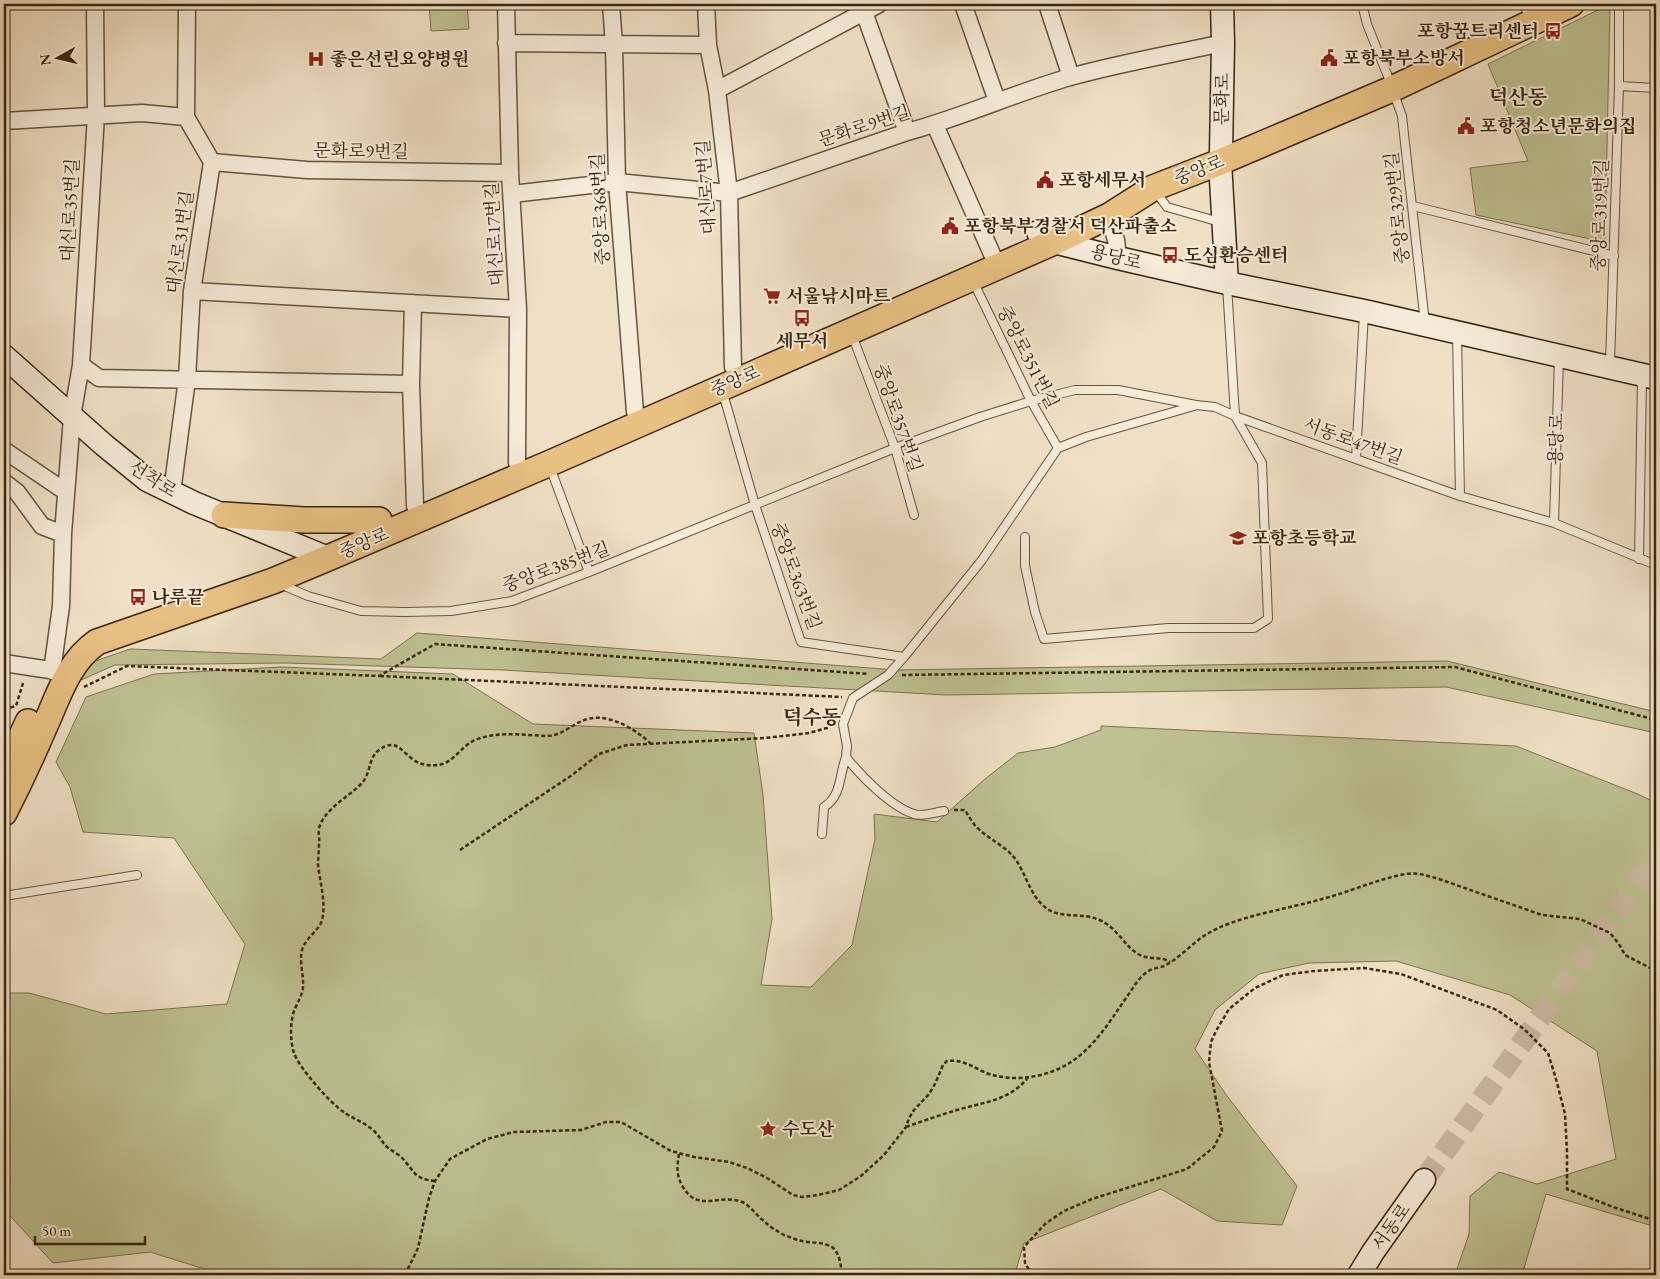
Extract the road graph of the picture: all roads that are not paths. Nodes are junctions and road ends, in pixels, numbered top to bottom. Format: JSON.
{"nodes":[{"id":1,"x":95,"y":4,"type":"edge"},
{"id":2,"x":187,"y":4,"type":"edge"},
{"id":3,"x":506,"y":4,"type":"edge"},
{"id":4,"x":611,"y":4,"type":"edge"},
{"id":5,"x":706,"y":4,"type":"edge"},
{"id":6,"x":879,"y":4,"type":"edge"},
{"id":7,"x":963,"y":4,"type":"edge"},
{"id":8,"x":1046,"y":4,"type":"edge"},
{"id":9,"x":1222,"y":4,"type":"edge"},
{"id":10,"x":1362,"y":4,"type":"edge"},
{"id":11,"x":1570,"y":4,"type":"edge"},
{"id":12,"x":1619,"y":4,"type":"edge"},
{"id":13,"x":1530,"y":10,"type":"edge"},
{"id":14,"x":864,"y":12,"type":"junction"},
{"id":15,"x":506,"y":43,"type":"junction"},
{"id":16,"x":1224,"y":43,"type":"junction"},
{"id":17,"x":614,"y":45,"type":"junction"},
{"id":18,"x":708,"y":45,"type":"junction"},
{"id":19,"x":1071,"y":77,"type":"junction"},
{"id":20,"x":1390,"y":81,"type":"junction"},
{"id":21,"x":1619,"y":86,"type":"junction"},
{"id":22,"x":1656,"y":88,"type":"edge"},
{"id":23,"x":717,"y":90,"type":"junction"},
{"id":24,"x":997,"y":101,"type":"junction"},
{"id":25,"x":96,"y":115,"type":"junction"},
{"id":26,"x":186,"y":117,"type":"junction"},
{"id":27,"x":4,"y":121,"type":"edge"},
{"id":28,"x":935,"y":125,"type":"junction"},
{"id":29,"x":907,"y":132,"type":"junction"},
{"id":30,"x":1221,"y":158,"type":"junction"},
{"id":31,"x":212,"y":162,"type":"junction"},
{"id":32,"x":510,"y":173,"type":"junction"},
{"id":33,"x":617,"y":182,"type":"junction"},
{"id":34,"x":1153,"y":188,"type":"junction"},
{"id":35,"x":729,"y":193,"type":"junction"},
{"id":36,"x":512,"y":194,"type":"junction"},
{"id":37,"x":1413,"y":206,"type":"junction"},
{"id":38,"x":1109,"y":216,"type":"junction"},
{"id":39,"x":1223,"y":222,"type":"junction"},
{"id":40,"x":1046,"y":237,"type":"junction"},
{"id":41,"x":992,"y":254,"type":"junction"},
{"id":42,"x":1614,"y":256,"type":"junction"},
{"id":43,"x":1118,"y":258,"type":"junction"},
{"id":44,"x":972,"y":278,"type":"junction"},
{"id":45,"x":1227,"y":283,"type":"junction"},
{"id":46,"x":192,"y":291,"type":"junction"},
{"id":47,"x":413,"y":304,"type":"junction"},
{"id":48,"x":518,"y":309,"type":"junction"},
{"id":49,"x":1364,"y":311,"type":"junction"},
{"id":50,"x":1426,"y":325,"type":"junction"},
{"id":51,"x":851,"y":332,"type":"junction"},
{"id":52,"x":1457,"y":332,"type":"junction"},
{"id":53,"x":4,"y":356,"type":"edge"},
{"id":54,"x":1559,"y":356,"type":"junction"},
{"id":55,"x":81,"y":365,"type":"junction"},
{"id":56,"x":1610,"y":367,"type":"junction"},
{"id":57,"x":1649,"y":376,"type":"edge"},
{"id":58,"x":727,"y":377,"type":"junction"},
{"id":59,"x":187,"y":378,"type":"junction"},
{"id":60,"x":411,"y":384,"type":"junction"},
{"id":61,"x":1031,"y":401,"type":"junction"},
{"id":62,"x":1196,"y":405,"type":"junction"},
{"id":63,"x":635,"y":412,"type":"junction"},
{"id":64,"x":1235,"y":416,"type":"junction"},
{"id":65,"x":72,"y":417,"type":"junction"},
{"id":66,"x":895,"y":448,"type":"junction"},
{"id":67,"x":1058,"y":448,"type":"junction"},
{"id":68,"x":4,"y":450,"type":"edge"},
{"id":69,"x":1356,"y":458,"type":"junction"},
{"id":70,"x":517,"y":463,"type":"junction"},
{"id":71,"x":548,"y":464,"type":"junction"},
{"id":72,"x":4,"y":482,"type":"edge"},
{"id":73,"x":66,"y":492,"type":"junction"},
{"id":74,"x":172,"y":492,"type":"junction"},
{"id":75,"x":1460,"y":496,"type":"junction"},
{"id":76,"x":755,"y":505,"type":"junction"},
{"id":77,"x":415,"y":506,"type":"junction"},
{"id":78,"x":224,"y":515,"type":"junction"},
{"id":79,"x":914,"y":515,"type":"dead end"},
{"id":80,"x":380,"y":520,"type":"junction"},
{"id":81,"x":1554,"y":523,"type":"junction"},
{"id":82,"x":63,"y":534,"type":"junction"},
{"id":83,"x":1025,"y":537,"type":"dead end"},
{"id":84,"x":319,"y":554,"type":"junction"},
{"id":85,"x":1639,"y":558,"type":"junction"},
{"id":86,"x":1656,"y":565,"type":"edge"},
{"id":87,"x":589,"y":572,"type":"junction"},
{"id":88,"x":273,"y":581,"type":"junction"},
{"id":89,"x":904,"y":657,"type":"junction"},
{"id":90,"x":4,"y":663,"type":"edge"},
{"id":91,"x":66,"y":678,"type":"junction"},
{"id":92,"x":846,"y":756,"type":"junction"},
{"id":93,"x":4,"y":774,"type":"edge"},
{"id":94,"x":944,"y":811,"type":"road end"},
{"id":95,"x":4,"y":813,"type":"edge"},
{"id":96,"x":822,"y":834,"type":"dead end"},
{"id":97,"x":137,"y":875,"type":"dead end"},
{"id":98,"x":4,"y":896,"type":"edge"},
{"id":99,"x":1359,"y":1275,"type":"edge"},
{"id":100,"x":1364,"y":1275,"type":"edge"}],
"edges":[{"from":1,"to":25,"type":"street","name":"대신로35번길"},
{"from":2,"to":26,"type":"street"},
{"from":3,"to":15,"type":"street","name":"대신로17번길"},
{"from":4,"to":17,"type":"street","name":"중앙로368번길"},
{"from":5,"to":18,"type":"street","name":"대신로7번길"},
{"from":6,"to":14,"type":"street"},
{"from":7,"to":24,"type":"street"},
{"from":8,"to":19,"type":"street"},
{"from":9,"to":16,"type":"main road","name":"문화로"},
{"from":10,"to":20,"type":"lane","name":"중앙로329번길"},
{"from":11,"to":13,"type":"main road","name":"중앙로"},
{"from":12,"to":21,"type":"lane","name":"중앙로319번길"},
{"from":13,"to":20,"type":"main road","name":"중앙로"},
{"from":14,"to":23,"type":"street"},
{"from":14,"to":29,"type":"street"},
{"from":15,"to":17,"type":"street"},
{"from":15,"to":32,"type":"street","name":"대신로17번길"},
{"from":16,"to":19,"type":"street","name":"문화로9번길"},
{"from":16,"to":30,"type":"main road","name":"문화로"},
{"from":17,"to":18,"type":"street"},
{"from":17,"to":33,"type":"street","name":"중앙로368번길"},
{"from":18,"to":23,"type":"street","name":"대신로7번길"},
{"from":19,"to":24,"type":"street","name":"문화로9번길"},
{"from":20,"to":30,"type":"main road","name":"중앙로"},
{"from":20,"to":37,"type":"lane","name":"중앙로329번길"},
{"from":21,"to":22,"type":"lane"},
{"from":21,"to":42,"type":"lane","name":"중앙로319번길"},
{"from":23,"to":35,"type":"street","name":"대신로7번길"},
{"from":24,"to":28,"type":"street","name":"문화로9번길"},
{"from":25,"to":26,"type":"street"},
{"from":25,"to":27,"type":"street"},
{"from":25,"to":55,"type":"street","name":"대신로35번길"},
{"from":26,"to":31,"type":"street"},
{"from":28,"to":29,"type":"street","name":"문화로9번길"},
{"from":28,"to":41,"type":"street"},
{"from":29,"to":35,"type":"street","name":"문화로9번길"},
{"from":30,"to":34,"type":"main road","name":"중앙로"},
{"from":30,"to":39,"type":"main road","name":"문화로"},
{"from":30,"to":40,"type":"main road","name":"중앙로"},
{"from":31,"to":32,"type":"street","name":"문화로9번길"},
{"from":31,"to":46,"type":"street","name":"대신로31번길"},
{"from":32,"to":36,"type":"street","name":"대신로17번길"},
{"from":33,"to":35,"type":"street","name":"문화로9번길"},
{"from":33,"to":36,"type":"street","name":"문화로9번길"},
{"from":33,"to":63,"type":"street","name":"중앙로368번길"},
{"from":34,"to":38,"type":"main road","name":"중앙로"},
{"from":34,"to":39,"type":"lane"},
{"from":35,"to":58,"type":"street","name":"대신로7번길"},
{"from":36,"to":48,"type":"street","name":"대신로17번길"},
{"from":37,"to":42,"type":"lane"},
{"from":37,"to":50,"type":"lane","name":"중앙로329번길"},
{"from":38,"to":40,"type":"main road","name":"중앙로"},
{"from":38,"to":43,"type":"street"},
{"from":39,"to":45,"type":"main road","name":"문화로"},
{"from":40,"to":41,"type":"main road","name":"중앙로"},
{"from":40,"to":43,"type":"main road","name":"용당로"},
{"from":40,"to":44,"type":"main road","name":"중앙로"},
{"from":41,"to":58,"type":"main road","name":"중앙로"},
{"from":42,"to":56,"type":"lane","name":"중앙로319번길"},
{"from":43,"to":45,"type":"main road","name":"용당로"},
{"from":44,"to":51,"type":"main road","name":"중앙로"},
{"from":44,"to":61,"type":"lane","name":"중앙로351번길"},
{"from":45,"to":49,"type":"main road","name":"용당로"},
{"from":45,"to":64,"type":"lane"},
{"from":46,"to":47,"type":"street"},
{"from":46,"to":59,"type":"street","name":"대신로31번길"},
{"from":47,"to":48,"type":"street"},
{"from":47,"to":60,"type":"street"},
{"from":48,"to":70,"type":"street","name":"대신로17번길"},
{"from":49,"to":50,"type":"main road","name":"용당로"},
{"from":49,"to":69,"type":"lane"},
{"from":50,"to":52,"type":"main road","name":"용당로"},
{"from":51,"to":58,"type":"main road","name":"중앙로"},
{"from":51,"to":66,"type":"lane","name":"중앙로357번길"},
{"from":52,"to":54,"type":"main road","name":"용당로"},
{"from":52,"to":75,"type":"lane"},
{"from":53,"to":65,"type":"main road","name":"선착로"},
{"from":54,"to":56,"type":"main road","name":"용당로"},
{"from":54,"to":81,"type":"lane","name":"용당로"},
{"from":55,"to":59,"type":"street"},
{"from":55,"to":65,"type":"street","name":"대신로35번길"},
{"from":56,"to":57,"type":"main road","name":"용당로"},
{"from":57,"to":85,"type":"lane","name":"용당로"},
{"from":58,"to":63,"type":"main road","name":"중앙로"},
{"from":58,"to":71,"type":"main road","name":"중앙로"},
{"from":58,"to":76,"type":"lane","name":"중앙로363번길"},
{"from":59,"to":60,"type":"street"},
{"from":59,"to":74,"type":"street","name":"대신로31번길"},
{"from":60,"to":77,"type":"street"},
{"from":61,"to":62,"type":"lane","name":"서동로47번길"},
{"from":61,"to":66,"type":"lane","name":"서동로47번길"},
{"from":61,"to":67,"type":"lane","name":"중앙로351번길"},
{"from":62,"to":64,"type":"lane","name":"서동로47번길"},
{"from":62,"to":67,"type":"lane"},
{"from":63,"to":70,"type":"main road","name":"중앙로"},
{"from":64,"to":69,"type":"lane","name":"서동로47번길"},
{"from":64,"to":83,"type":"lane"},
{"from":65,"to":73,"type":"street","name":"대신로35번길"},
{"from":65,"to":74,"type":"main road","name":"선착로"},
{"from":66,"to":76,"type":"lane","name":"중앙로385번길"},
{"from":66,"to":79,"type":"lane","name":"중앙로357번길"},
{"from":67,"to":89,"type":"lane"},
{"from":68,"to":73,"type":"street"},
{"from":69,"to":75,"type":"lane","name":"서동로47번길"},
{"from":70,"to":77,"type":"main road","name":"중앙로"},
{"from":71,"to":84,"type":"main road","name":"중앙로"},
{"from":71,"to":87,"type":"lane"},
{"from":72,"to":82,"type":"street"},
{"from":73,"to":82,"type":"street","name":"대신로35번길"},
{"from":74,"to":78,"type":"main road","name":"선착로"},
{"from":75,"to":81,"type":"lane","name":"서동로47번길"},
{"from":76,"to":87,"type":"lane","name":"중앙로385번길"},
{"from":76,"to":89,"type":"lane","name":"중앙로363번길"},
{"from":77,"to":80,"type":"main road","name":"중앙로"},
{"from":78,"to":80,"type":"main road"},
{"from":78,"to":84,"type":"main road","name":"선착로"},
{"from":80,"to":84,"type":"main road","name":"중앙로"},
{"from":81,"to":85,"type":"lane","name":"서동로47번길"},
{"from":82,"to":91,"type":"street","name":"대신로35번길"},
{"from":84,"to":88,"type":"main road","name":"중앙로"},
{"from":84,"to":91,"type":"main road","name":"중앙로"},
{"from":85,"to":86,"type":"lane","name":"서동로47번길"},
{"from":87,"to":88,"type":"lane","name":"중앙로385번길"},
{"from":88,"to":91,"type":"main road","name":"중앙로"},
{"from":89,"to":92,"type":"lane"},
{"from":90,"to":91,"type":"street"},
{"from":91,"to":93,"type":"main road","name":"중앙로"},
{"from":91,"to":95,"type":"main road","name":"중앙로"},
{"from":92,"to":94,"type":"lane"},
{"from":92,"to":96,"type":"lane"},
{"from":97,"to":98,"type":"lane"},
{"from":99,"to":100,"type":"main road","name":"서동로"}]}
